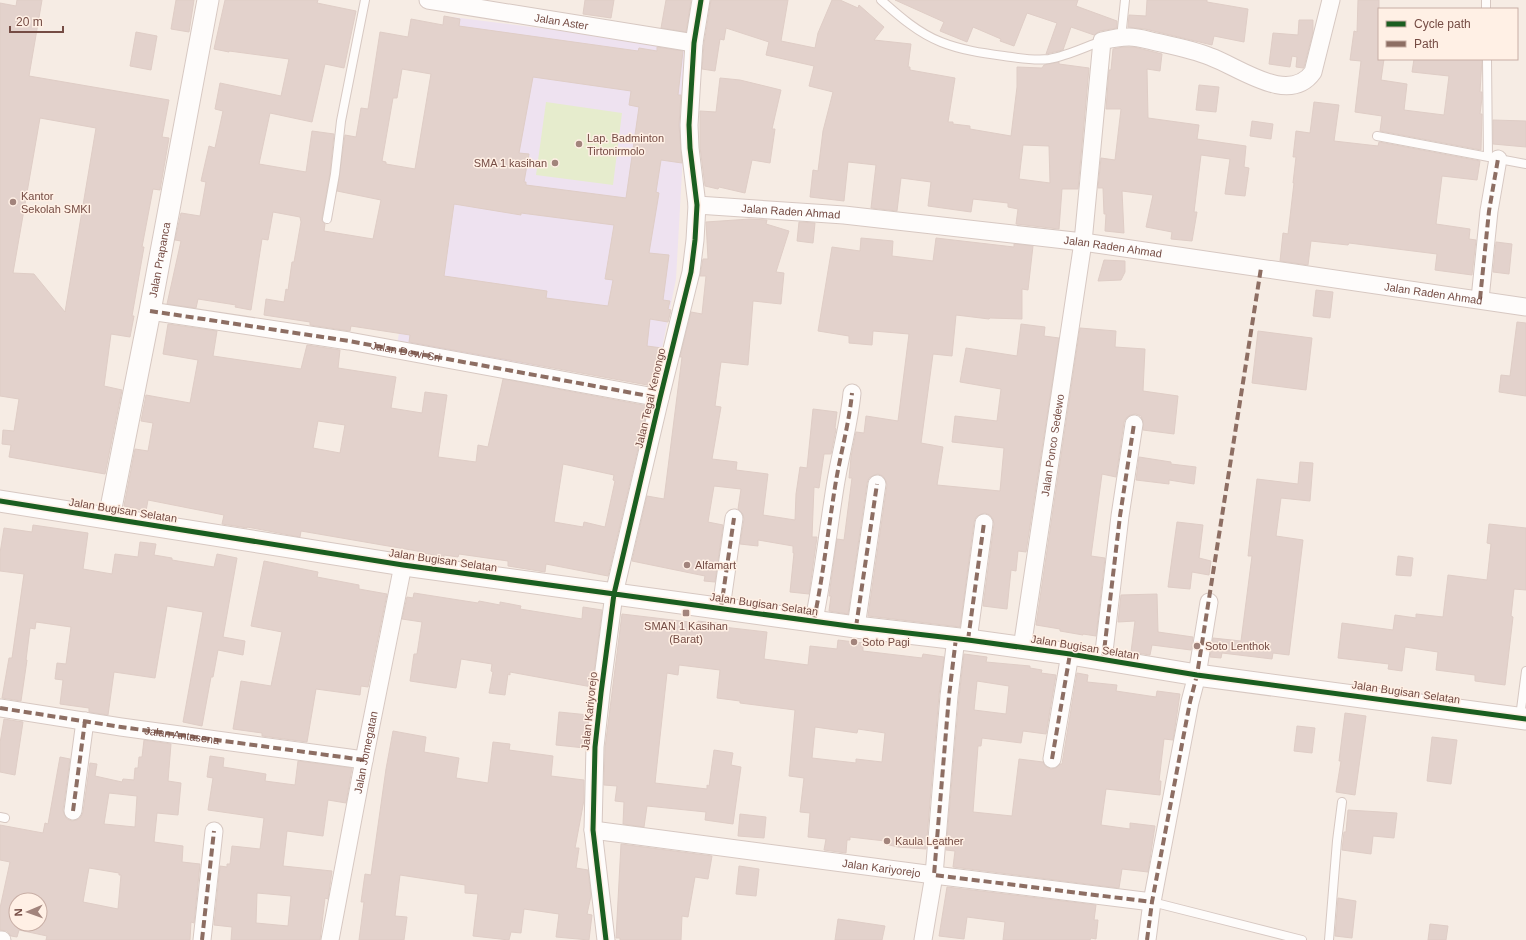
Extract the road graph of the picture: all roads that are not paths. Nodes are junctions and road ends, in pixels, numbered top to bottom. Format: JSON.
{"nodes":[{"id":1,"x":208,"y":0,"type":"edge"},
{"id":2,"x":365,"y":0,"type":"edge"},
{"id":3,"x":428,"y":0,"type":"edge"},
{"id":4,"x":701,"y":0,"type":"edge"},
{"id":5,"x":881,"y":0,"type":"edge"},
{"id":6,"x":1125,"y":0,"type":"edge"},
{"id":7,"x":1331,"y":0,"type":"edge"},
{"id":8,"x":1121,"y":38,"type":"junction"},
{"id":9,"x":694,"y":43,"type":"junction"},
{"id":10,"x":1101,"y":50,"type":"junction"},
{"id":11,"x":1488,"y":60,"type":"edge"},
{"id":12,"x":1377,"y":136,"type":"dead end"},
{"id":13,"x":1493,"y":158,"type":"junction"},
{"id":14,"x":1526,"y":164,"type":"edge"},
{"id":15,"x":697,"y":205,"type":"junction"},
{"id":16,"x":327,"y":219,"type":"dead end"},
{"id":17,"x":1083,"y":242,"type":"junction"},
{"id":18,"x":1480,"y":299,"type":"junction"},
{"id":19,"x":1526,"y":307,"type":"edge"},
{"id":20,"x":150,"y":311,"type":"junction"},
{"id":21,"x":852,"y":393,"type":"dead end"},
{"id":22,"x":660,"y":398,"type":"junction"},
{"id":23,"x":1134,"y":424,"type":"dead end"},
{"id":24,"x":877,"y":484,"type":"dead end"},
{"id":25,"x":0,"y":501,"type":"edge"},
{"id":26,"x":109,"y":518,"type":"junction"},
{"id":27,"x":734,"y":518,"type":"dead end"},
{"id":28,"x":984,"y":523,"type":"dead end"},
{"id":29,"x":403,"y":565,"type":"junction"},
{"id":30,"x":614,"y":594,"type":"junction"},
{"id":31,"x":1209,"y":602,"type":"dead end"},
{"id":32,"x":720,"y":608,"type":"junction"},
{"id":33,"x":814,"y":620,"type":"junction"},
{"id":34,"x":856,"y":627,"type":"junction"},
{"id":35,"x":962,"y":639,"type":"junction"},
{"id":36,"x":1022,"y":648,"type":"junction"},
{"id":37,"x":1070,"y":654,"type":"junction"},
{"id":38,"x":1103,"y":660,"type":"junction"},
{"id":39,"x":1526,"y":671,"type":"edge"},
{"id":40,"x":1197,"y":675,"type":"junction"},
{"id":41,"x":0,"y":708,"type":"edge"},
{"id":42,"x":1523,"y":718,"type":"edge"},
{"id":43,"x":85,"y":721,"type":"junction"},
{"id":44,"x":1052,"y":759,"type":"dead end"},
{"id":45,"x":364,"y":760,"type":"junction"},
{"id":46,"x":1342,"y":802,"type":"dead end"},
{"id":47,"x":73,"y":811,"type":"dead end"},
{"id":48,"x":593,"y":830,"type":"junction"},
{"id":49,"x":214,"y":831,"type":"dead end"},
{"id":50,"x":934,"y":875,"type":"junction"},
{"id":51,"x":1152,"y":902,"type":"junction"},
{"id":52,"x":202,"y":940,"type":"edge"},
{"id":53,"x":330,"y":940,"type":"edge"},
{"id":54,"x":606,"y":940,"type":"edge"},
{"id":55,"x":924,"y":940,"type":"edge"},
{"id":56,"x":1147,"y":940,"type":"edge"},
{"id":57,"x":1302,"y":940,"type":"edge"},
{"id":58,"x":1329,"y":940,"type":"edge"}],
"edges":[{"from":1,"to":20,"type":"street","name":"Jalan Prapanca"},
{"from":2,"to":16,"type":"lane"},
{"from":3,"to":9,"type":"street","name":"Jalan Aster"},
{"from":4,"to":9,"type":"street","name":"Jalan Tegal Kenongo"},
{"from":5,"to":10,"type":"lane"},
{"from":6,"to":8,"type":"lane"},
{"from":7,"to":8,"type":"street"},
{"from":8,"to":10,"type":"street"},
{"from":9,"to":15,"type":"street","name":"Jalan Tegal Kenongo"},
{"from":10,"to":17,"type":"street","name":"Jalan Ponco Sedewo"},
{"from":11,"to":13,"type":"lane"},
{"from":12,"to":13,"type":"lane"},
{"from":13,"to":14,"type":"lane"},
{"from":13,"to":18,"type":"street"},
{"from":15,"to":17,"type":"street","name":"Jalan Raden Ahmad"},
{"from":15,"to":22,"type":"street","name":"Jalan Tegal Kenongo"},
{"from":17,"to":18,"type":"street","name":"Jalan Raden Ahmad"},
{"from":17,"to":36,"type":"street","name":"Jalan Ponco Sedewo"},
{"from":18,"to":19,"type":"street","name":"Jalan Raden Ahmad"},
{"from":20,"to":22,"type":"street","name":"Jalan Dewi Sri"},
{"from":20,"to":26,"type":"street","name":"Jalan Prapanca"},
{"from":21,"to":33,"type":"street"},
{"from":22,"to":30,"type":"street","name":"Jalan Tegal Kenongo"},
{"from":23,"to":38,"type":"street"},
{"from":24,"to":34,"type":"street"},
{"from":25,"to":26,"type":"street","name":"Jalan Bugisan Selatan"},
{"from":26,"to":29,"type":"street","name":"Jalan Bugisan Selatan"},
{"from":27,"to":32,"type":"street"},
{"from":28,"to":35,"type":"street"},
{"from":29,"to":30,"type":"street","name":"Jalan Bugisan Selatan"},
{"from":29,"to":45,"type":"street","name":"Jalan Jomegatan"},
{"from":30,"to":32,"type":"street","name":"Jalan Bugisan Selatan"},
{"from":30,"to":48,"type":"street","name":"Jalan Kariyorejo"},
{"from":31,"to":40,"type":"street"},
{"from":32,"to":33,"type":"street","name":"Jalan Bugisan Selatan"},
{"from":33,"to":34,"type":"street","name":"Jalan Bugisan Selatan"},
{"from":34,"to":35,"type":"street","name":"Jalan Bugisan Selatan"},
{"from":35,"to":36,"type":"street","name":"Jalan Bugisan Selatan"},
{"from":35,"to":50,"type":"street"},
{"from":36,"to":37,"type":"street","name":"Jalan Bugisan Selatan"},
{"from":37,"to":38,"type":"street","name":"Jalan Bugisan Selatan"},
{"from":37,"to":44,"type":"street"},
{"from":38,"to":40,"type":"street","name":"Jalan Bugisan Selatan"},
{"from":39,"to":42,"type":"lane"},
{"from":40,"to":42,"type":"street","name":"Jalan Bugisan Selatan"},
{"from":40,"to":51,"type":"street"},
{"from":41,"to":43,"type":"street","name":"Jalan Antasena"},
{"from":43,"to":45,"type":"street","name":"Jalan Antasena"},
{"from":43,"to":47,"type":"street"},
{"from":45,"to":53,"type":"street","name":"Jalan Jomegatan"},
{"from":46,"to":58,"type":"lane"},
{"from":48,"to":50,"type":"street","name":"Jalan Kariyorejo"},
{"from":48,"to":54,"type":"street"},
{"from":49,"to":52,"type":"street"},
{"from":50,"to":51,"type":"street"},
{"from":50,"to":55,"type":"street","name":"Jalan Kariyorejo"},
{"from":51,"to":56,"type":"street"},
{"from":51,"to":57,"type":"lane"}]}
